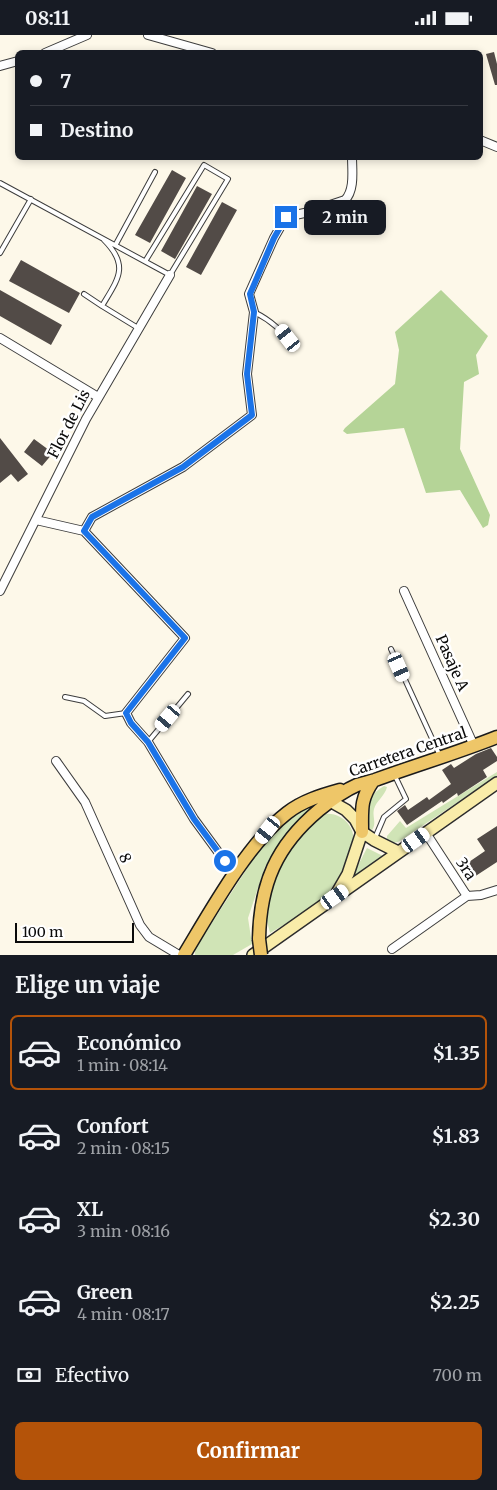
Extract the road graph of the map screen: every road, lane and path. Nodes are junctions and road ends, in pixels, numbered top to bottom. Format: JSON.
{"nodes":[{"id":1,"x":87,"y":35,"type":"edge"},
{"id":2,"x":148,"y":35,"type":"edge"},
{"id":3,"x":52,"y":50,"type":"edge"},
{"id":4,"x":201,"y":50,"type":"edge"},
{"id":5,"x":15,"y":62,"type":"edge"},
{"id":6,"x":0,"y":66,"type":"edge"},
{"id":7,"x":483,"y":141,"type":"edge"},
{"id":8,"x":497,"y":147,"type":"edge"},
{"id":9,"x":352,"y":160,"type":"edge"},
{"id":10,"x":155,"y":172,"type":"dead end"},
{"id":11,"x":0,"y":183,"type":"edge"},
{"id":12,"x":31,"y":199,"type":"junction"},
{"id":13,"x":101,"y":236,"type":"junction"},
{"id":14,"x":116,"y":244,"type":"junction"},
{"id":15,"x":0,"y":253,"type":"edge"},
{"id":16,"x":146,"y":260,"type":"junction"},
{"id":17,"x":170,"y":275,"type":"junction"},
{"id":18,"x":84,"y":294,"type":"dead end"},
{"id":19,"x":102,"y":306,"type":"junction"},
{"id":20,"x":254,"y":312,"type":"junction"},
{"id":21,"x":138,"y":328,"type":"junction"},
{"id":22,"x":0,"y":339,"type":"edge"},
{"id":23,"x":294,"y":347,"type":"dead end"},
{"id":24,"x":98,"y":397,"type":"junction"},
{"id":25,"x":36,"y":520,"type":"junction"},
{"id":26,"x":84,"y":531,"type":"junction"},
{"id":27,"x":0,"y":591,"type":"edge"},
{"id":28,"x":404,"y":591,"type":"dead end"},
{"id":29,"x":391,"y":649,"type":"dead end"},
{"id":30,"x":188,"y":694,"type":"dead end"},
{"id":31,"x":65,"y":697,"type":"dead end"},
{"id":32,"x":126,"y":713,"type":"junction"},
{"id":33,"x":497,"y":737,"type":"edge"},
{"id":34,"x":148,"y":742,"type":"junction"},
{"id":35,"x":474,"y":746,"type":"junction"},
{"id":36,"x":441,"y":758,"type":"junction"},
{"id":37,"x":56,"y":761,"type":"dead end"},
{"id":38,"x":394,"y":773,"type":"junction"},
{"id":39,"x":373,"y":781,"type":"junction"},
{"id":40,"x":497,"y":783,"type":"edge"},
{"id":41,"x":325,"y":798,"type":"junction"},
{"id":42,"x":362,"y":831,"type":"junction"},
{"id":43,"x":426,"y":833,"type":"junction"},
{"id":44,"x":374,"y":841,"type":"junction"},
{"id":45,"x":398,"y":852,"type":"junction"},
{"id":46,"x":235,"y":875,"type":"junction"},
{"id":47,"x":497,"y":890,"type":"edge"},
{"id":48,"x":467,"y":896,"type":"junction"},
{"id":49,"x":335,"y":897,"type":"junction"},
{"id":50,"x":392,"y":949,"type":"dead end"},
{"id":51,"x":187,"y":951,"type":"edge"},
{"id":52,"x":253,"y":955,"type":"edge"},
{"id":53,"x":261,"y":955,"type":"edge"}],
"edges":[{"from":1,"to":3,"type":"street"},
{"from":2,"to":4,"type":"street"},
{"from":5,"to":6,"type":"street"},
{"from":7,"to":8,"type":"street"},
{"from":9,"to":20,"type":"street"},
{"from":10,"to":14,"type":"lane"},
{"from":11,"to":12,"type":"lane"},
{"from":12,"to":13,"type":"lane"},
{"from":12,"to":15,"type":"lane"},
{"from":13,"to":14,"type":"lane"},
{"from":13,"to":19,"type":"lane"},
{"from":14,"to":16,"type":"lane"},
{"from":16,"to":17,"type":"lane"},
{"from":16,"to":17,"type":"lane"},
{"from":17,"to":21,"type":"street","name":"Flor de Lis"},
{"from":18,"to":19,"type":"lane"},
{"from":19,"to":21,"type":"lane"},
{"from":20,"to":23,"type":"lane"},
{"from":20,"to":26,"type":"street"},
{"from":21,"to":24,"type":"street","name":"Flor de Lis"},
{"from":22,"to":24,"type":"street"},
{"from":24,"to":25,"type":"street","name":"Flor de Lis"},
{"from":25,"to":26,"type":"street"},
{"from":25,"to":27,"type":"street","name":"Flor de Lis"},
{"from":26,"to":32,"type":"street"},
{"from":28,"to":35,"type":"street","name":"Pasaje A"},
{"from":29,"to":36,"type":"lane"},
{"from":30,"to":34,"type":"lane"},
{"from":31,"to":32,"type":"lane"},
{"from":32,"to":34,"type":"street"},
{"from":33,"to":35,"type":"main road","name":"Carretera Central"},
{"from":34,"to":46,"type":"street"},
{"from":35,"to":36,"type":"main road","name":"Carretera Central"},
{"from":36,"to":38,"type":"main road","name":"Carretera Central"},
{"from":37,"to":51,"type":"street","name":"8"},
{"from":38,"to":39,"type":"main road","name":"Carretera Central"},
{"from":38,"to":44,"type":"lane"},
{"from":39,"to":41,"type":"main road","name":"Carretera Central"},
{"from":39,"to":42,"type":"main road"},
{"from":40,"to":43,"type":"main road"},
{"from":41,"to":42,"type":"main road"},
{"from":41,"to":46,"type":"main road"},
{"from":41,"to":53,"type":"main road","bridge":true},
{"from":42,"to":44,"type":"main road"},
{"from":42,"to":49,"type":"main road"},
{"from":43,"to":45,"type":"main road"},
{"from":43,"to":48,"type":"street","name":"3ra"},
{"from":44,"to":45,"type":"main road"},
{"from":45,"to":49,"type":"main road"},
{"from":46,"to":51,"type":"main road"},
{"from":47,"to":48,"type":"street","name":"3ra"},
{"from":48,"to":50,"type":"street"},
{"from":49,"to":52,"type":"main road"}]}
